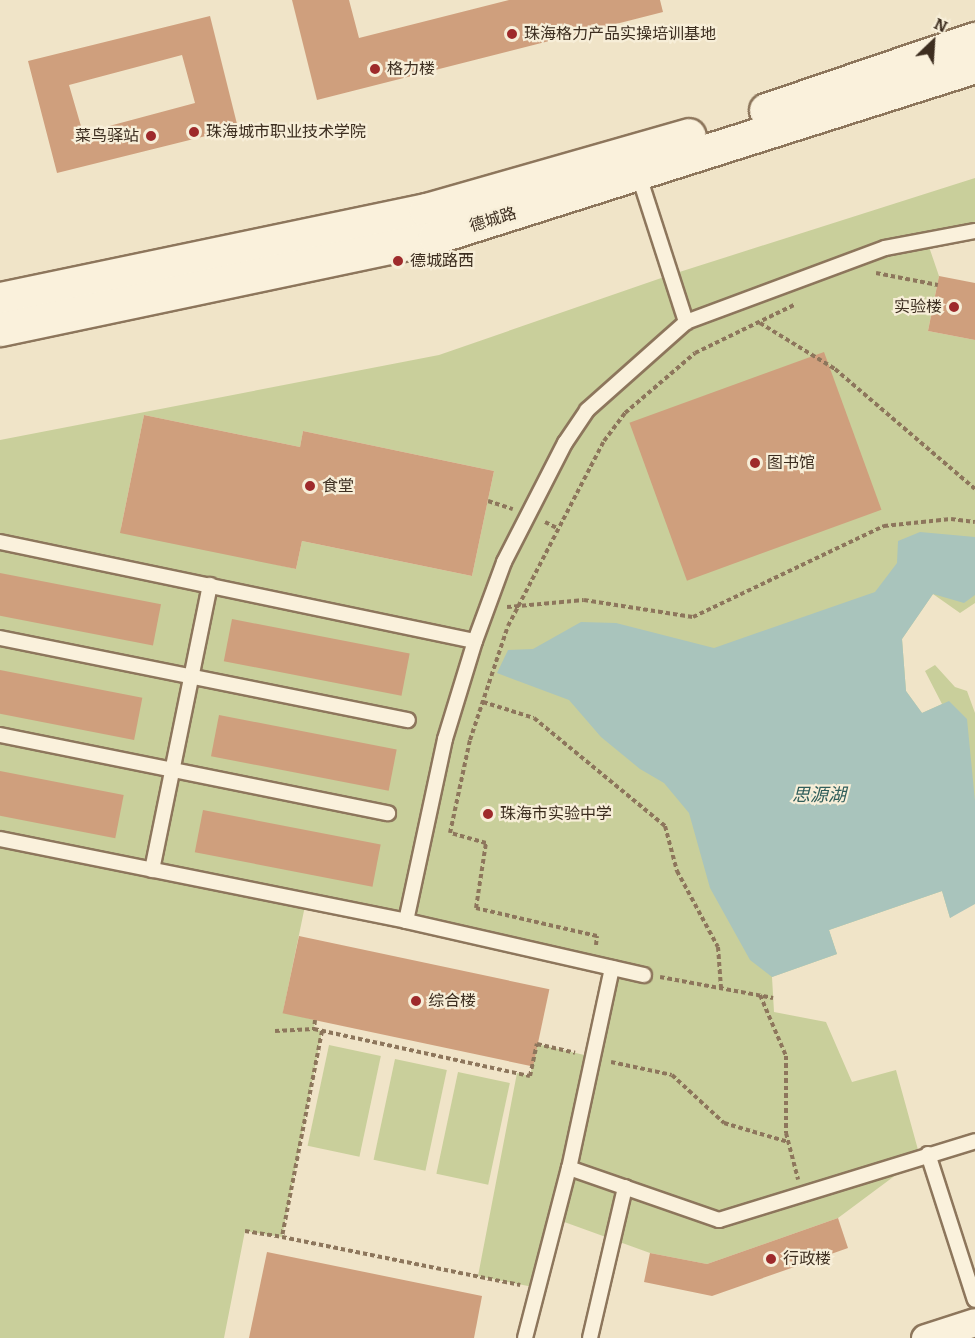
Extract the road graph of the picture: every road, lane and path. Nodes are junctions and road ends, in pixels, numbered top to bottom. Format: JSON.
{"nodes":[{"id":1,"x":975,"y":39,"type":"edge"},
{"id":2,"x":975,"y":66,"type":"edge"},
{"id":3,"x":636,"y":164,"type":"junction"},
{"id":4,"x":975,"y":231,"type":"edge"},
{"id":5,"x":868,"y":276,"type":"dead end"},
{"id":6,"x":938,"y":285,"type":"dead end"},
{"id":7,"x":0,"y":299,"type":"edge"},
{"id":8,"x":807,"y":299,"type":"dead end"},
{"id":9,"x":686,"y":322,"type":"junction"},
{"id":10,"x":760,"y":323,"type":"junction"},
{"id":11,"x":0,"y":329,"type":"edge"},
{"id":12,"x":975,"y":489,"type":"edge"},
{"id":13,"x":975,"y":522,"type":"edge"},
{"id":14,"x":0,"y":542,"type":"edge"},
{"id":15,"x":210,"y":585,"type":"junction"},
{"id":16,"x":518,"y":604,"type":"junction"},
{"id":17,"x":485,"y":613,"type":"junction"},
{"id":18,"x":0,"y":638,"type":"edge"},
{"id":19,"x":475,"y":640,"type":"junction"},
{"id":20,"x":191,"y":676,"type":"junction"},
{"id":21,"x":459,"y":695,"type":"junction"},
{"id":22,"x":483,"y":702,"type":"junction"},
{"id":23,"x":408,"y":720,"type":"dead end"},
{"id":24,"x":0,"y":735,"type":"edge"},
{"id":25,"x":173,"y":770,"type":"junction"},
{"id":26,"x":388,"y":813,"type":"dead end"},
{"id":27,"x":0,"y":839,"type":"edge"},
{"id":28,"x":152,"y":870,"type":"junction"},
{"id":29,"x":406,"y":921,"type":"junction"},
{"id":30,"x":593,"y":963,"type":"junction"},
{"id":31,"x":612,"y":968,"type":"junction"},
{"id":32,"x":644,"y":975,"type":"joint"},
{"id":33,"x":721,"y":988,"type":"junction"},
{"id":34,"x":760,"y":995,"type":"junction"},
{"id":35,"x":773,"y":998,"type":"dead end"},
{"id":36,"x":315,"y":1020,"type":"dead end"},
{"id":37,"x":314,"y":1029,"type":"junction"},
{"id":38,"x":275,"y":1031,"type":"dead end"},
{"id":39,"x":322,"y":1031,"type":"junction"},
{"id":40,"x":593,"y":1058,"type":"junction"},
{"id":41,"x":975,"y":1141,"type":"edge"},
{"id":42,"x":788,"y":1142,"type":"junction"},
{"id":43,"x":928,"y":1154,"type":"junction"},
{"id":44,"x":569,"y":1168,"type":"junction"},
{"id":45,"x":625,"y":1188,"type":"junction"},
{"id":46,"x":801,"y":1194,"type":"junction"},
{"id":47,"x":245,"y":1231,"type":"dead end"},
{"id":48,"x":282,"y":1237,"type":"junction"},
{"id":49,"x":538,"y":1288,"type":"junction"},
{"id":50,"x":975,"y":1300,"type":"edge"},
{"id":51,"x":975,"y":1322,"type":"edge"},
{"id":52,"x":525,"y":1338,"type":"edge"},
{"id":53,"x":590,"y":1338,"type":"edge"},
{"id":54,"x":925,"y":1338,"type":"edge"}],
"edges":[{"from":1,"to":3,"type":"street","name":"德城路"},
{"from":2,"to":3,"type":"street","name":"德城路"},
{"from":3,"to":7,"type":"street","name":"德城路"},
{"from":3,"to":9,"type":"lane"},
{"from":3,"to":11,"type":"street","name":"德城路"},
{"from":4,"to":9,"type":"lane"},
{"from":5,"to":6,"type":"path"},
{"from":8,"to":10,"type":"path"},
{"from":9,"to":17,"type":"lane"},
{"from":10,"to":12,"type":"path"},
{"from":10,"to":16,"type":"path"},
{"from":13,"to":16,"type":"path"},
{"from":14,"to":15,"type":"lane"},
{"from":15,"to":19,"type":"lane"},
{"from":15,"to":20,"type":"lane"},
{"from":16,"to":17,"type":"path"},
{"from":16,"to":22,"type":"path"},
{"from":17,"to":19,"type":"lane"},
{"from":18,"to":20,"type":"lane"},
{"from":19,"to":21,"type":"lane"},
{"from":20,"to":23,"type":"lane"},
{"from":20,"to":25,"type":"lane"},
{"from":21,"to":22,"type":"path"},
{"from":21,"to":29,"type":"lane"},
{"from":22,"to":30,"type":"path"},
{"from":22,"to":33,"type":"path"},
{"from":24,"to":25,"type":"lane"},
{"from":25,"to":26,"type":"lane"},
{"from":25,"to":28,"type":"lane"},
{"from":27,"to":28,"type":"lane"},
{"from":28,"to":29,"type":"lane"},
{"from":29,"to":30,"type":"lane"},
{"from":30,"to":31,"type":"lane"},
{"from":31,"to":32,"type":"lane"},
{"from":31,"to":40,"type":"lane"},
{"from":32,"to":33,"type":"path"},
{"from":33,"to":34,"type":"path"},
{"from":34,"to":35,"type":"path"},
{"from":34,"to":42,"type":"path"},
{"from":36,"to":37,"type":"path"},
{"from":37,"to":38,"type":"path"},
{"from":37,"to":39,"type":"path"},
{"from":39,"to":40,"type":"path"},
{"from":39,"to":48,"type":"path"},
{"from":40,"to":42,"type":"path"},
{"from":40,"to":44,"type":"lane"},
{"from":41,"to":43,"type":"lane"},
{"from":42,"to":46,"type":"path"},
{"from":43,"to":46,"type":"lane"},
{"from":43,"to":50,"type":"lane"},
{"from":44,"to":45,"type":"lane"},
{"from":44,"to":49,"type":"lane"},
{"from":45,"to":46,"type":"lane"},
{"from":45,"to":53,"type":"lane"},
{"from":47,"to":48,"type":"path"},
{"from":48,"to":49,"type":"path"},
{"from":49,"to":52,"type":"lane"},
{"from":51,"to":54,"type":"street"}]}
